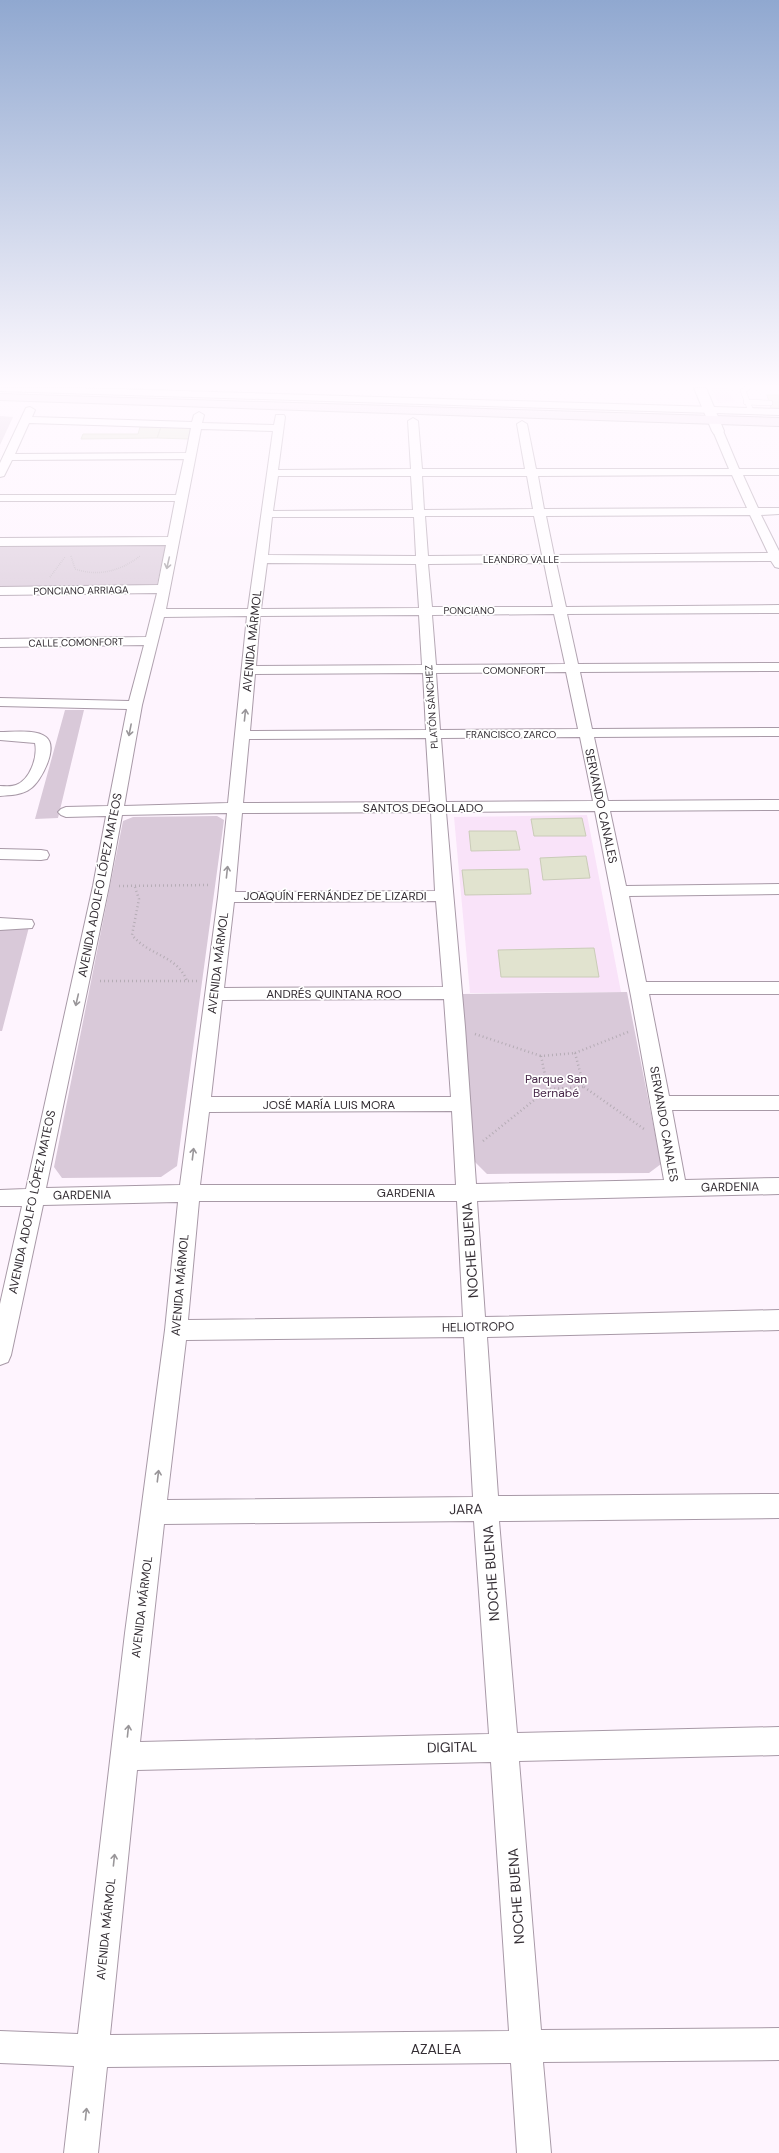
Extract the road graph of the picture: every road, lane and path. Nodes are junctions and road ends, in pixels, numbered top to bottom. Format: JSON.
{"nodes":[{"id":1,"x":182,"y":488,"type":"edge"},
{"id":2,"x":270,"y":488,"type":"edge"},
{"id":3,"x":418,"y":488,"type":"edge"},
{"id":4,"x":534,"y":488,"type":"edge"},
{"id":5,"x":743,"y":488,"type":"edge"},
{"id":6,"x":0,"y":498,"type":"edge"},
{"id":7,"x":180,"y":498,"type":"junction"},
{"id":8,"x":754,"y":511,"type":"junction"},
{"id":9,"x":779,"y":511,"type":"edge"},
{"id":10,"x":267,"y":514,"type":"junction"},
{"id":11,"x":419,"y":514,"type":"junction"},
{"id":12,"x":539,"y":514,"type":"junction"},
{"id":13,"x":173,"y":541,"type":"junction"},
{"id":14,"x":0,"y":542,"type":"edge"},
{"id":15,"x":75,"y":552,"type":"dead end"},
{"id":16,"x":143,"y":553,"type":"dead end"},
{"id":17,"x":70,"y":557,"type":"junction"},
{"id":18,"x":262,"y":559,"type":"junction"},
{"id":19,"x":549,"y":559,"type":"junction"},
{"id":20,"x":421,"y":560,"type":"junction"},
{"id":21,"x":778,"y":560,"type":"edge"},
{"id":22,"x":86,"y":573,"type":"junction"},
{"id":23,"x":79,"y":575,"type":"dead end"},
{"id":24,"x":56,"y":581,"type":"dead end"},
{"id":25,"x":162,"y":590,"type":"junction"},
{"id":26,"x":0,"y":591,"type":"edge"},
{"id":27,"x":779,"y":609,"type":"edge"},
{"id":28,"x":424,"y":610,"type":"junction"},
{"id":29,"x":560,"y":611,"type":"junction"},
{"id":30,"x":159,"y":613,"type":"junction"},
{"id":31,"x":254,"y":613,"type":"junction"},
{"id":32,"x":152,"y":641,"type":"junction"},
{"id":33,"x":0,"y":643,"type":"edge"},
{"id":34,"x":779,"y":667,"type":"edge"},
{"id":35,"x":572,"y":669,"type":"junction"},
{"id":36,"x":250,"y":670,"type":"junction"},
{"id":37,"x":429,"y":670,"type":"junction"},
{"id":38,"x":0,"y":702,"type":"edge"},
{"id":39,"x":135,"y":705,"type":"junction"},
{"id":40,"x":779,"y":732,"type":"edge"},
{"id":41,"x":587,"y":734,"type":"junction"},
{"id":42,"x":242,"y":735,"type":"junction"},
{"id":43,"x":434,"y":735,"type":"junction"},
{"id":44,"x":0,"y":736,"type":"edge"},
{"id":45,"x":0,"y":791,"type":"edge"},
{"id":46,"x":779,"y":805,"type":"edge"},
{"id":47,"x":602,"y":807,"type":"junction"},
{"id":48,"x":234,"y":808,"type":"junction"},
{"id":49,"x":438,"y":808,"type":"junction"},
{"id":50,"x":115,"y":810,"type":"junction"},
{"id":51,"x":66,"y":812,"type":"dead end"},
{"id":52,"x":0,"y":854,"type":"edge"},
{"id":53,"x":40,"y":855,"type":"dead end"},
{"id":54,"x":101,"y":886,"type":"junction"},
{"id":55,"x":135,"y":886,"type":"junction"},
{"id":56,"x":779,"y":889,"type":"edge"},
{"id":57,"x":226,"y":891,"type":"junction"},
{"id":58,"x":619,"y":891,"type":"junction"},
{"id":59,"x":444,"y":896,"type":"junction"},
{"id":60,"x":0,"y":924,"type":"edge"},
{"id":61,"x":26,"y":924,"type":"dead end"},
{"id":62,"x":81,"y":981,"type":"junction"},
{"id":63,"x":187,"y":981,"type":"junction"},
{"id":64,"x":215,"y":987,"type":"junction"},
{"id":65,"x":638,"y":988,"type":"junction"},
{"id":66,"x":779,"y":988,"type":"edge"},
{"id":67,"x":453,"y":993,"type":"junction"},
{"id":68,"x":645,"y":1024,"type":"junction"},
{"id":69,"x":456,"y":1027,"type":"junction"},
{"id":70,"x":576,"y":1054,"type":"junction"},
{"id":71,"x":541,"y":1056,"type":"junction"},
{"id":72,"x":584,"y":1087,"type":"junction"},
{"id":73,"x":548,"y":1089,"type":"junction"},
{"id":74,"x":662,"y":1103,"type":"junction"},
{"id":75,"x":779,"y":1103,"type":"edge"},
{"id":76,"x":460,"y":1104,"type":"junction"},
{"id":77,"x":199,"y":1105,"type":"junction"},
{"id":78,"x":669,"y":1147,"type":"junction"},
{"id":79,"x":463,"y":1156,"type":"junction"},
{"id":80,"x":779,"y":1186,"type":"edge"},
{"id":81,"x":676,"y":1188,"type":"junction"},
{"id":82,"x":189,"y":1193,"type":"junction"},
{"id":83,"x":466,"y":1194,"type":"junction"},
{"id":84,"x":33,"y":1196,"type":"junction"},
{"id":85,"x":0,"y":1198,"type":"edge"},
{"id":86,"x":779,"y":1320,"type":"edge"},
{"id":87,"x":475,"y":1327,"type":"junction"},
{"id":88,"x":176,"y":1330,"type":"junction"},
{"id":89,"x":0,"y":1355,"type":"edge"},
{"id":90,"x":779,"y":1506,"type":"edge"},
{"id":91,"x":486,"y":1508,"type":"junction"},
{"id":92,"x":153,"y":1512,"type":"junction"},
{"id":93,"x":779,"y":1740,"type":"edge"},
{"id":94,"x":504,"y":1746,"type":"junction"},
{"id":95,"x":125,"y":1756,"type":"junction"},
{"id":96,"x":779,"y":2044,"type":"edge"},
{"id":97,"x":0,"y":2047,"type":"edge"},
{"id":98,"x":527,"y":2048,"type":"junction"},
{"id":99,"x":93,"y":2051,"type":"junction"},
{"id":100,"x":81,"y":2153,"type":"edge"},
{"id":101,"x":534,"y":2153,"type":"edge"}],
"edges":[{"from":1,"to":7,"type":"street","name":"AVENIDA ADOLFO LÓPEZ MATEOS"},
{"from":2,"to":10,"type":"street","name":"AVENIDA MÁRMOL"},
{"from":3,"to":11,"type":"street","name":"PLATÓN SÁNCHEZ"},
{"from":4,"to":12,"type":"street","name":"SERVANDO CANALES"},
{"from":5,"to":8,"type":"street"},
{"from":6,"to":7,"type":"street"},
{"from":7,"to":13,"type":"street","name":"AVENIDA ADOLFO LÓPEZ MATEOS"},
{"from":8,"to":9,"type":"street"},
{"from":8,"to":12,"type":"street"},
{"from":8,"to":21,"type":"street"},
{"from":10,"to":11,"type":"street"},
{"from":10,"to":18,"type":"street","name":"AVENIDA MÁRMOL"},
{"from":11,"to":12,"type":"street"},
{"from":11,"to":20,"type":"street","name":"PLATÓN SÁNCHEZ"},
{"from":12,"to":19,"type":"street","name":"SERVANDO CANALES"},
{"from":13,"to":14,"type":"street"},
{"from":13,"to":25,"type":"street","name":"AVENIDA ADOLFO LÓPEZ MATEOS","one_way":true},
{"from":15,"to":17,"type":"path"},
{"from":16,"to":22,"type":"path"},
{"from":17,"to":22,"type":"path"},
{"from":17,"to":24,"type":"path"},
{"from":18,"to":20,"type":"street","name":"LEANDRO VALLE"},
{"from":18,"to":31,"type":"street","name":"AVENIDA MÁRMOL"},
{"from":19,"to":20,"type":"street","name":"LEANDRO VALLE"},
{"from":19,"to":21,"type":"street","name":"LEANDRO VALLE"},
{"from":19,"to":29,"type":"street","name":"SERVANDO CANALES"},
{"from":20,"to":28,"type":"street","name":"PLATÓN SÁNCHEZ"},
{"from":22,"to":23,"type":"path"},
{"from":25,"to":26,"type":"street","name":"PONCIANO ARRIAGA"},
{"from":25,"to":30,"type":"street","name":"AVENIDA ADOLFO LÓPEZ MATEOS"},
{"from":27,"to":29,"type":"street","name":"PONCIANO"},
{"from":28,"to":29,"type":"street","name":"PONCIANO"},
{"from":28,"to":31,"type":"street","name":"PONCIANO"},
{"from":28,"to":37,"type":"street","name":"PLATÓN SÁNCHEZ"},
{"from":29,"to":35,"type":"street","name":"SERVANDO CANALES"},
{"from":30,"to":31,"type":"street","name":"PONCIANO"},
{"from":30,"to":32,"type":"street","name":"AVENIDA ADOLFO LÓPEZ MATEOS"},
{"from":31,"to":36,"type":"street","name":"AVENIDA MÁRMOL"},
{"from":32,"to":33,"type":"street","name":"CALLE COMONFORT"},
{"from":32,"to":39,"type":"street","name":"AVENIDA ADOLFO LÓPEZ MATEOS"},
{"from":34,"to":35,"type":"street","name":"COMONFORT"},
{"from":35,"to":37,"type":"street","name":"COMONFORT"},
{"from":35,"to":41,"type":"street","name":"SERVANDO CANALES"},
{"from":36,"to":37,"type":"street","name":"COMONFORT"},
{"from":42,"to":36,"type":"street","name":"AVENIDA MÁRMOL","one_way":true},
{"from":37,"to":43,"type":"street","name":"PLATÓN SÁNCHEZ"},
{"from":38,"to":39,"type":"street"},
{"from":39,"to":50,"type":"street","name":"AVENIDA ADOLFO LÓPEZ MATEOS","one_way":true},
{"from":40,"to":41,"type":"street","name":"FRANCISCO ZARCO"},
{"from":41,"to":43,"type":"street","name":"FRANCISCO ZARCO"},
{"from":41,"to":47,"type":"street","name":"SERVANDO CANALES"},
{"from":42,"to":43,"type":"street","name":"FRANCISCO ZARCO"},
{"from":42,"to":48,"type":"street","name":"AVENIDA MÁRMOL"},
{"from":43,"to":49,"type":"street","name":"PLATÓN SÁNCHEZ"},
{"from":44,"to":45,"type":"street"},
{"from":46,"to":47,"type":"street","name":"SANTOS DEGOLLADO"},
{"from":47,"to":49,"type":"street","name":"SANTOS DEGOLLADO"},
{"from":47,"to":58,"type":"street","name":"SERVANDO CANALES"},
{"from":48,"to":49,"type":"street","name":"SANTOS DEGOLLADO"},
{"from":48,"to":50,"type":"street","name":"SANTOS DEGOLLADO"},
{"from":57,"to":48,"type":"street","name":"AVENIDA MÁRMOL","one_way":true},
{"from":49,"to":59,"type":"street","name":"PLATÓN SÁNCHEZ"},
{"from":50,"to":51,"type":"street","name":"SANTOS DEGOLLADO"},
{"from":50,"to":54,"type":"street","name":"AVENIDA ADOLFO LÓPEZ MATEOS"},
{"from":52,"to":53,"type":"street"},
{"from":54,"to":55,"type":"path"},
{"from":54,"to":62,"type":"street","name":"AVENIDA ADOLFO LÓPEZ MATEOS"},
{"from":55,"to":57,"type":"path"},
{"from":55,"to":63,"type":"path"},
{"from":56,"to":58,"type":"street"},
{"from":57,"to":59,"type":"street","name":"JOAQUÍN FERNÁNDEZ DE LIZARDI"},
{"from":57,"to":64,"type":"street","name":"AVENIDA MÁRMOL"},
{"from":58,"to":65,"type":"street","name":"SERVANDO CANALES"},
{"from":59,"to":67,"type":"street","name":"PLATÓN SÁNCHEZ"},
{"from":60,"to":61,"type":"street"},
{"from":62,"to":63,"type":"path"},
{"from":62,"to":84,"type":"street","name":"AVENIDA ADOLFO LÓPEZ MATEOS","one_way":true},
{"from":63,"to":64,"type":"path"},
{"from":64,"to":67,"type":"street","name":"ANDRÉS QUINTANA ROO"},
{"from":64,"to":77,"type":"street","name":"AVENIDA MÁRMOL"},
{"from":65,"to":66,"type":"street"},
{"from":65,"to":68,"type":"street","name":"SERVANDO CANALES"},
{"from":67,"to":69,"type":"street","name":"NOCHE BUENA"},
{"from":68,"to":70,"type":"path"},
{"from":68,"to":74,"type":"street","name":"SERVANDO CANALES"},
{"from":69,"to":71,"type":"path"},
{"from":69,"to":76,"type":"street","name":"NOCHE BUENA"},
{"from":70,"to":71,"type":"path"},
{"from":70,"to":72,"type":"path"},
{"from":71,"to":73,"type":"path"},
{"from":72,"to":73,"type":"path"},
{"from":72,"to":78,"type":"path"},
{"from":73,"to":79,"type":"path"},
{"from":74,"to":75,"type":"street"},
{"from":74,"to":78,"type":"street","name":"SERVANDO CANALES"},
{"from":76,"to":77,"type":"street","name":"JOSÉ MARÍA LUIS MORA"},
{"from":76,"to":79,"type":"street","name":"NOCHE BUENA"},
{"from":82,"to":77,"type":"street","name":"AVENIDA MÁRMOL","one_way":true},
{"from":78,"to":81,"type":"street","name":"SERVANDO CANALES"},
{"from":79,"to":83,"type":"street","name":"NOCHE BUENA"},
{"from":80,"to":81,"type":"street","name":"GARDENIA"},
{"from":81,"to":83,"type":"street","name":"GARDENIA"},
{"from":82,"to":83,"type":"street","name":"GARDENIA"},
{"from":82,"to":84,"type":"street","name":"GARDENIA"},
{"from":82,"to":88,"type":"street","name":"AVENIDA MÁRMOL"},
{"from":83,"to":87,"type":"street","name":"NOCHE BUENA"},
{"from":84,"to":85,"type":"street","name":"GARDENIA"},
{"from":84,"to":89,"type":"street","name":"AVENIDA ADOLFO LÓPEZ MATEOS"},
{"from":86,"to":87,"type":"street","name":"HELIOTROPO"},
{"from":87,"to":88,"type":"street","name":"HELIOTROPO"},
{"from":87,"to":91,"type":"street","name":"NOCHE BUENA"},
{"from":92,"to":88,"type":"street","name":"AVENIDA MÁRMOL","one_way":true},
{"from":90,"to":91,"type":"street","name":"JARA"},
{"from":91,"to":92,"type":"street","name":"JARA"},
{"from":91,"to":94,"type":"street","name":"NOCHE BUENA"},
{"from":95,"to":92,"type":"street","name":"AVENIDA MÁRMOL","one_way":true},
{"from":93,"to":94,"type":"street","name":"DIGITAL"},
{"from":94,"to":95,"type":"street","name":"DIGITAL"},
{"from":94,"to":98,"type":"street","name":"NOCHE BUENA"},
{"from":99,"to":95,"type":"street","name":"AVENIDA MÁRMOL","one_way":true},
{"from":96,"to":98,"type":"street","name":"AZALEA"},
{"from":97,"to":99,"type":"street","name":"AZALEA"},
{"from":98,"to":99,"type":"street","name":"AZALEA"},
{"from":98,"to":101,"type":"street","name":"NOCHE BUENA"},
{"from":100,"to":99,"type":"street","name":"AVENIDA MÁRMOL","one_way":true}]}
